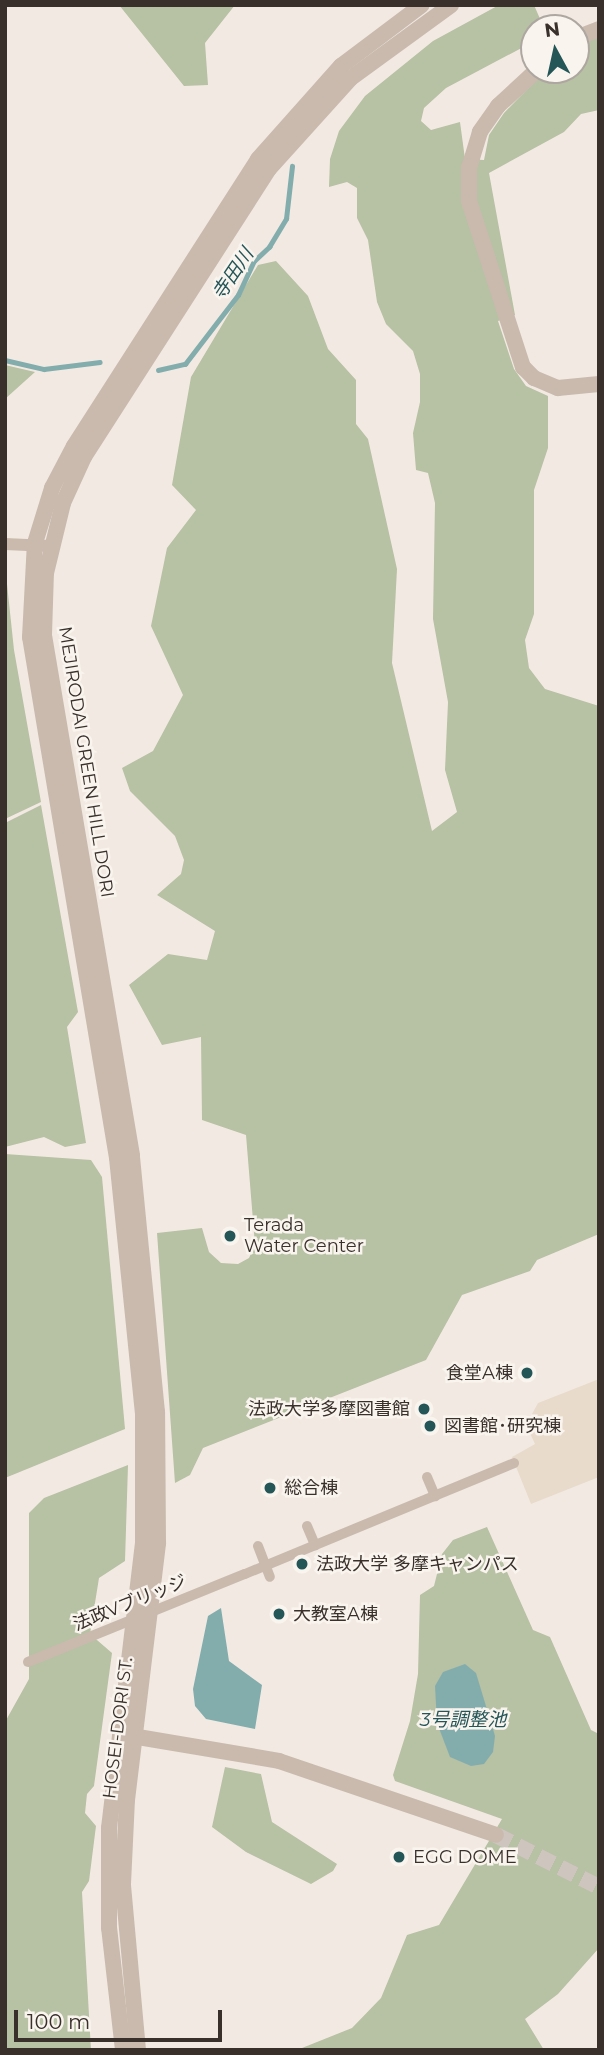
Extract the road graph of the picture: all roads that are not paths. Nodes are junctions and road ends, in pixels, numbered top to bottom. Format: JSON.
{"nodes":[{"id":1,"x":422,"y":5,"type":"edge"},
{"id":2,"x":451,"y":5,"type":"edge"},
{"id":3,"x":522,"y":84,"type":"edge"},
{"id":4,"x":599,"y":384,"type":"edge"},
{"id":5,"x":5,"y":544,"type":"edge"},
{"id":6,"x":43,"y":545,"type":"junction"},
{"id":7,"x":150,"y":1413,"type":"joint"},
{"id":8,"x":514,"y":1463,"type":"dead end"},
{"id":9,"x":427,"y":1477,"type":"dead end"},
{"id":10,"x":435,"y":1496,"type":"junction"},
{"id":11,"x":307,"y":1526,"type":"dead end"},
{"id":12,"x":315,"y":1545,"type":"junction"},
{"id":13,"x":258,"y":1546,"type":"dead end"},
{"id":14,"x":265,"y":1565,"type":"junction"},
{"id":15,"x":270,"y":1577,"type":"dead end"},
{"id":16,"x":24,"y":1664,"type":"dead end"},
{"id":17,"x":128,"y":1735,"type":"junction"},
{"id":18,"x":496,"y":1835,"type":"tunnel mouth"},
{"id":19,"x":123,"y":2050,"type":"edge"},
{"id":20,"x":138,"y":2050,"type":"edge"}],
"edges":[{"from":1,"to":6,"type":"street","name":"MEJIRODAI GREEN HILL DORI"},
{"from":2,"to":6,"type":"street","name":"MEJIRODAI GREEN HILL DORI"},
{"from":3,"to":4,"type":"street"},
{"from":5,"to":6,"type":"street"},
{"from":6,"to":7,"type":"street","name":"MEJIRODAI GREEN HILL DORI"},
{"from":7,"to":17,"type":"street","name":"HOSEI-DORI ST."},
{"from":8,"to":10,"type":"street","name":"法政Vブリッジ"},
{"from":9,"to":10,"type":"street"},
{"from":10,"to":12,"type":"street","name":"法政Vブリッジ"},
{"from":11,"to":12,"type":"street"},
{"from":12,"to":14,"type":"street","name":"法政Vブリッジ"},
{"from":13,"to":14,"type":"street"},
{"from":14,"to":15,"type":"street"},
{"from":14,"to":16,"type":"street","name":"法政Vブリッジ","bridge":true},
{"from":17,"to":18,"type":"street"},
{"from":17,"to":19,"type":"street","name":"HOSEI-DORI ST."},
{"from":17,"to":20,"type":"street","name":"HOSEI-DORI ST."}]}
